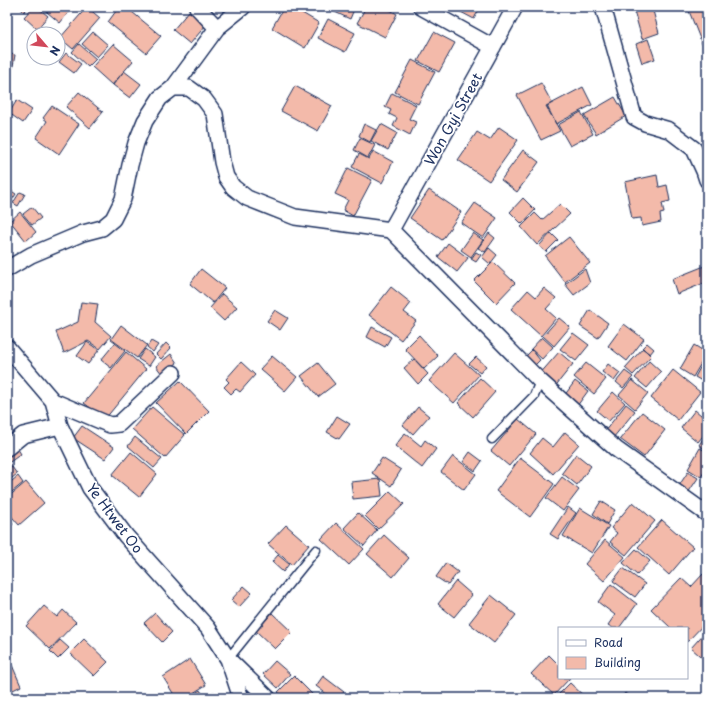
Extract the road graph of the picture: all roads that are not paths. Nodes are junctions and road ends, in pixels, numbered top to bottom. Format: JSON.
{"nodes":[{"id":1,"x":197,"y":7,"type":"edge"},
{"id":2,"x":243,"y":7,"type":"edge"},
{"id":3,"x":421,"y":7,"type":"edge"},
{"id":4,"x":515,"y":7,"type":"edge"},
{"id":5,"x":603,"y":7,"type":"edge"},
{"id":6,"x":217,"y":28,"type":"junction"},
{"id":7,"x":493,"y":47,"type":"junction"},
{"id":8,"x":173,"y":88,"type":"junction"},
{"id":9,"x":707,"y":180,"type":"edge"},
{"id":10,"x":391,"y":230,"type":"junction"},
{"id":11,"x":7,"y":269,"type":"edge"},
{"id":12,"x":7,"y":347,"type":"edge"},
{"id":13,"x":173,"y":373,"type":"dead end"},
{"id":14,"x":540,"y":381,"type":"junction"},
{"id":15,"x":53,"y":401,"type":"junction"},
{"id":16,"x":60,"y":426,"type":"junction"},
{"id":17,"x":492,"y":439,"type":"dead end"},
{"id":18,"x":7,"y":448,"type":"edge"},
{"id":19,"x":705,"y":509,"type":"edge"},
{"id":20,"x":316,"y":550,"type":"dead end"},
{"id":21,"x":228,"y":659,"type":"junction"},
{"id":22,"x":241,"y":698,"type":"edge"},
{"id":23,"x":268,"y":698,"type":"edge"}],
"edges":[{"from":1,"to":6,"type":"street"},
{"from":2,"to":6,"type":"street"},
{"from":3,"to":7,"type":"street"},
{"from":4,"to":7,"type":"street","name":"Won Gyi Street"},
{"from":5,"to":9,"type":"street"},
{"from":6,"to":8,"type":"street"},
{"from":7,"to":10,"type":"street","name":"Won Gyi Street"},
{"from":8,"to":10,"type":"street"},
{"from":8,"to":11,"type":"street"},
{"from":10,"to":14,"type":"street"},
{"from":12,"to":15,"type":"street","name":"Ye Htwet Oo"},
{"from":13,"to":15,"type":"street"},
{"from":14,"to":17,"type":"lane"},
{"from":14,"to":19,"type":"street"},
{"from":15,"to":16,"type":"street","name":"Ye Htwet Oo"},
{"from":16,"to":18,"type":"street"},
{"from":16,"to":21,"type":"street","name":"Ye Htwet Oo"},
{"from":20,"to":21,"type":"lane"},
{"from":21,"to":22,"type":"street"},
{"from":21,"to":23,"type":"street"}]}
